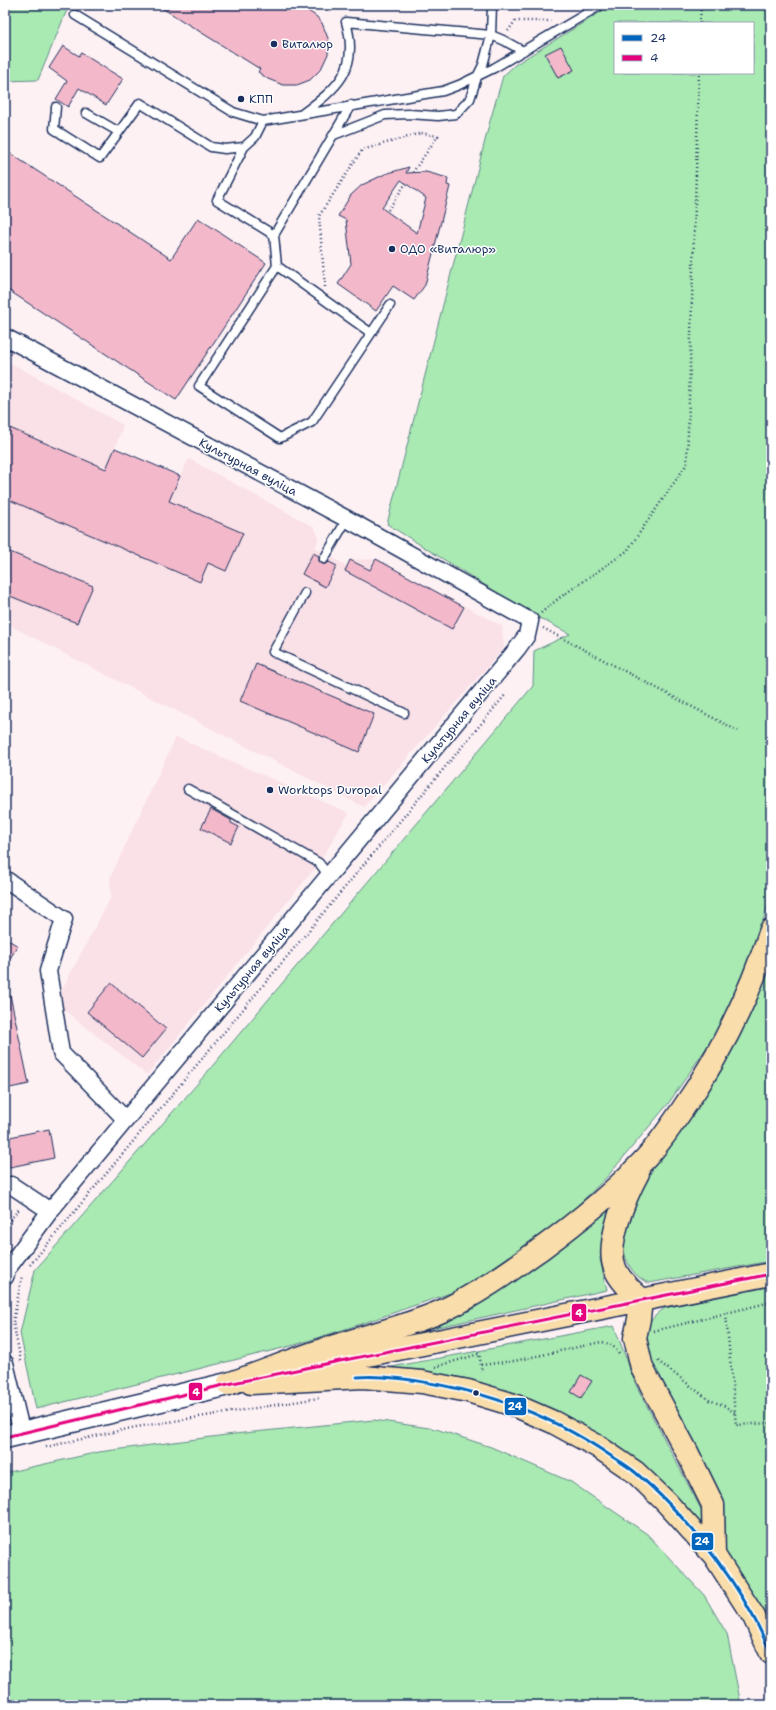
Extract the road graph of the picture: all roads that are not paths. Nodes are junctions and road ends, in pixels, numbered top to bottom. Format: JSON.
{"nodes":[{"id":1,"x":492,"y":5,"type":"edge"},
{"id":2,"x":601,"y":5,"type":"edge"},
{"id":3,"x":75,"y":15,"type":"dead end"},
{"id":4,"x":491,"y":35,"type":"junction"},
{"id":5,"x":523,"y":51,"type":"junction"},
{"id":6,"x":477,"y":77,"type":"junction"},
{"id":7,"x":351,"y":105,"type":"junction"},
{"id":8,"x":56,"y":107,"type":"dead end"},
{"id":9,"x":86,"y":113,"type":"dead end"},
{"id":10,"x":300,"y":116,"type":"junction"},
{"id":11,"x":263,"y":121,"type":"junction"},
{"id":12,"x":119,"y":132,"type":"junction"},
{"id":13,"x":334,"y":135,"type":"junction"},
{"id":14,"x":244,"y":147,"type":"junction"},
{"id":15,"x":274,"y":235,"type":"junction"},
{"id":16,"x":277,"y":266,"type":"junction"},
{"id":17,"x":390,"y":305,"type":"dead end"},
{"id":18,"x":372,"y":333,"type":"junction"},
{"id":19,"x":5,"y":337,"type":"edge"},
{"id":20,"x":347,"y":519,"type":"junction"},
{"id":21,"x":324,"y":559,"type":"dead end"},
{"id":22,"x":305,"y":593,"type":"dead end"},
{"id":23,"x":404,"y":713,"type":"dead end"},
{"id":24,"x":188,"y":789,"type":"dead end"},
{"id":25,"x":329,"y":876,"type":"junction"},
{"id":26,"x":5,"y":880,"type":"edge"},
{"id":27,"x":771,"y":930,"type":"edge"},
{"id":28,"x":126,"y":1120,"type":"junction"},
{"id":29,"x":647,"y":1157,"type":"junction"},
{"id":30,"x":5,"y":1186,"type":"edge"},
{"id":31,"x":50,"y":1211,"type":"junction"},
{"id":32,"x":771,"y":1274,"type":"edge"},
{"id":33,"x":5,"y":1278,"type":"edge"},
{"id":34,"x":641,"y":1299,"type":"junction"},
{"id":35,"x":5,"y":1363,"type":"edge"},
{"id":36,"x":228,"y":1384,"type":"junction"},
{"id":37,"x":13,"y":1435,"type":"edge"},
{"id":38,"x":714,"y":1555,"type":"junction"},
{"id":39,"x":771,"y":1653,"type":"edge"}],
"edges":[{"from":1,"to":4,"type":"lane"},
{"from":2,"to":5,"type":"lane"},
{"from":3,"to":11,"type":"lane"},
{"from":4,"to":5,"type":"lane"},
{"from":4,"to":6,"type":"lane"},
{"from":4,"to":10,"type":"lane"},
{"from":5,"to":6,"type":"lane"},
{"from":6,"to":7,"type":"lane"},
{"from":6,"to":13,"type":"lane"},
{"from":7,"to":10,"type":"lane"},
{"from":7,"to":13,"type":"lane"},
{"from":8,"to":12,"type":"lane"},
{"from":9,"to":12,"type":"lane"},
{"from":10,"to":11,"type":"lane"},
{"from":11,"to":14,"type":"lane"},
{"from":12,"to":14,"type":"lane"},
{"from":13,"to":15,"type":"lane"},
{"from":14,"to":15,"type":"lane"},
{"from":15,"to":16,"type":"lane"},
{"from":16,"to":18,"type":"lane"},
{"from":16,"to":18,"type":"lane"},
{"from":17,"to":18,"type":"lane"},
{"from":19,"to":20,"type":"street","name":"Культурная вуліца"},
{"from":20,"to":21,"type":"lane"},
{"from":20,"to":25,"type":"street","name":"Культурная вуліца"},
{"from":22,"to":23,"type":"lane"},
{"from":24,"to":25,"type":"lane"},
{"from":25,"to":28,"type":"street","name":"Культурная вуліца"},
{"from":26,"to":28,"type":"street"},
{"from":27,"to":29,"type":"highway"},
{"from":28,"to":31,"type":"street","name":"Культурная вуліца"},
{"from":29,"to":34,"type":"highway"},
{"from":29,"to":36,"type":"highway"},
{"from":30,"to":31,"type":"street"},
{"from":31,"to":33,"type":"street","name":"Культурная вуліца"},
{"from":32,"to":34,"type":"highway"},
{"from":34,"to":36,"type":"highway"},
{"from":34,"to":38,"type":"highway"},
{"from":35,"to":37,"type":"street"},
{"from":36,"to":37,"type":"main road"},
{"from":36,"to":38,"type":"highway"},
{"from":38,"to":39,"type":"highway"}]}
